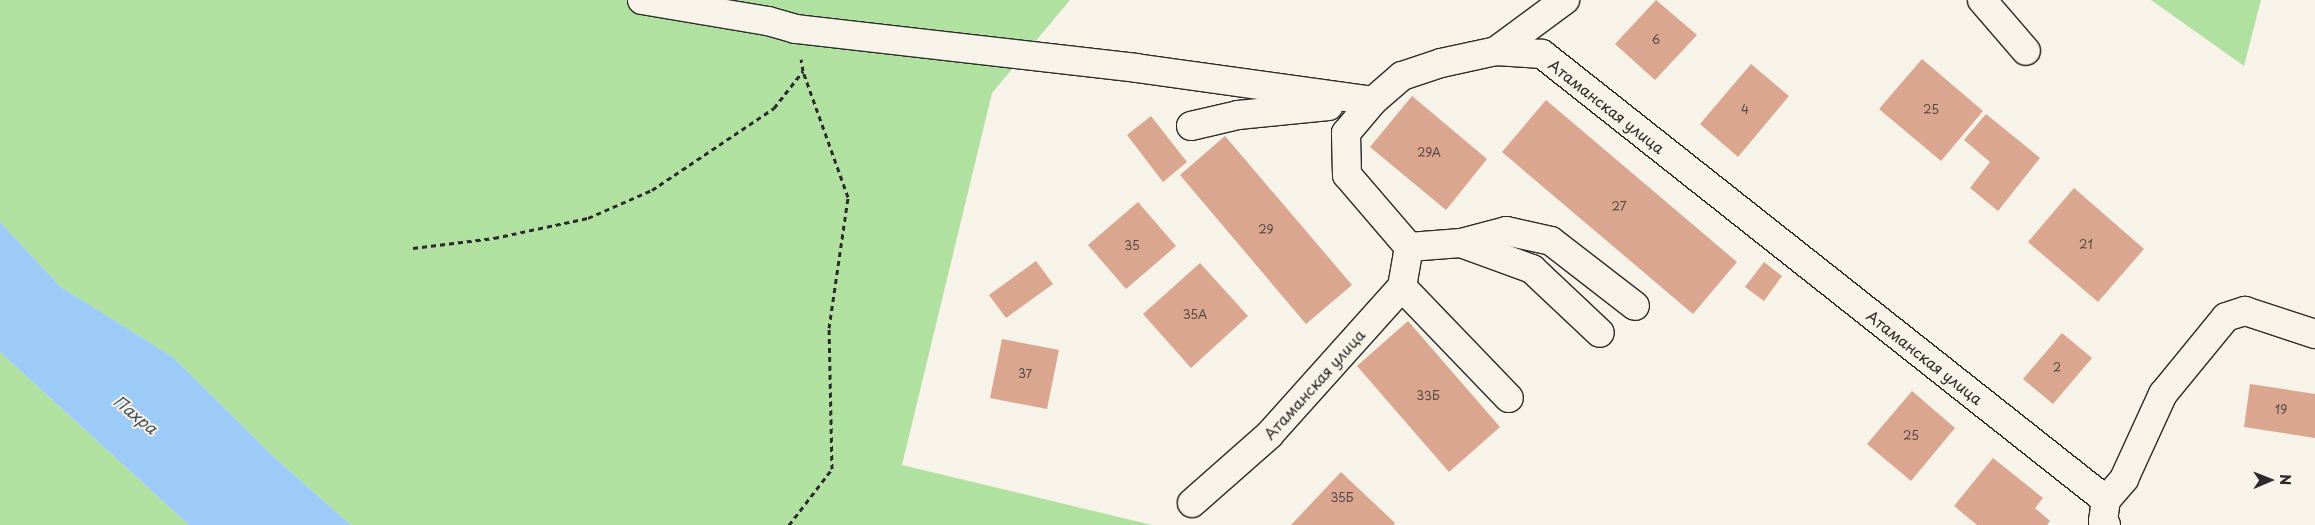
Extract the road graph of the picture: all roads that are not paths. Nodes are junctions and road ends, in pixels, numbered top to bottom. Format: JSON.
{"nodes":[{"id":1,"x":642,"y":0,"type":"edge"},
{"id":2,"x":1565,"y":0,"type":"edge"},
{"id":3,"x":1982,"y":0,"type":"edge"},
{"id":4,"x":1496,"y":51,"type":"junction"},
{"id":5,"x":2026,"y":51,"type":"dead end"},
{"id":6,"x":1373,"y":101,"type":"junction"},
{"id":7,"x":1191,"y":126,"type":"dead end"},
{"id":8,"x":1461,"y":243,"type":"junction"},
{"id":9,"x":1409,"y":247,"type":"junction"},
{"id":10,"x":1402,"y":287,"type":"junction"},
{"id":11,"x":1635,"y":306,"type":"dead end"},
{"id":12,"x":1600,"y":334,"type":"dead end"},
{"id":13,"x":2315,"y":334,"type":"edge"},
{"id":14,"x":1509,"y":398,"type":"dead end"},
{"id":15,"x":1192,"y":503,"type":"dead end"},
{"id":16,"x":2106,"y":513,"type":"edge"}],
"edges":[{"from":1,"to":6,"type":"street"},
{"from":2,"to":4,"type":"street"},
{"from":3,"to":5,"type":"street"},
{"from":4,"to":6,"type":"street","name":"Атаманская улица"},
{"from":4,"to":16,"type":"street","name":"Атаманская улица"},
{"from":6,"to":7,"type":"street"},
{"from":6,"to":9,"type":"street","name":"Атаманская улица"},
{"from":8,"to":9,"type":"street"},
{"from":8,"to":11,"type":"street"},
{"from":8,"to":12,"type":"street"},
{"from":9,"to":10,"type":"street"},
{"from":10,"to":14,"type":"street"},
{"from":10,"to":15,"type":"street","name":"Атаманская улица"},
{"from":13,"to":16,"type":"street"}]}
